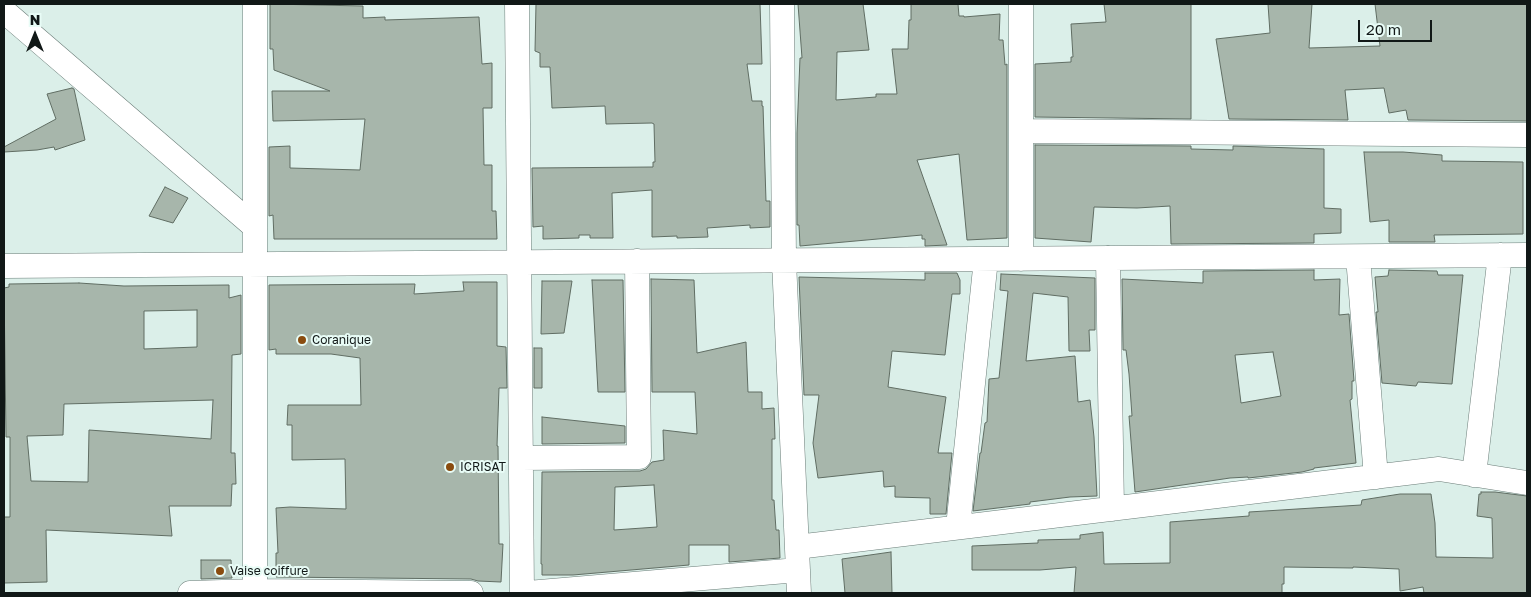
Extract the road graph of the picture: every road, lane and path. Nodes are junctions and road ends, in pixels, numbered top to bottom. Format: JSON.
{"nodes":[{"id":1,"x":255,"y":4,"type":"edge"},
{"id":2,"x":517,"y":4,"type":"edge"},
{"id":3,"x":782,"y":4,"type":"edge"},
{"id":4,"x":1021,"y":4,"type":"edge"},
{"id":5,"x":4,"y":11,"type":"edge"},
{"id":6,"x":1021,"y":131,"type":"junction"},
{"id":7,"x":1527,"y":135,"type":"edge"},
{"id":8,"x":255,"y":227,"type":"junction"},
{"id":9,"x":1500,"y":255,"type":"junction"},
{"id":10,"x":1527,"y":255,"type":"edge"},
{"id":11,"x":1358,"y":257,"type":"junction"},
{"id":12,"x":1108,"y":258,"type":"junction"},
{"id":13,"x":986,"y":259,"type":"junction"},
{"id":14,"x":1021,"y":259,"type":"junction"},
{"id":15,"x":784,"y":261,"type":"junction"},
{"id":16,"x":519,"y":262,"type":"junction"},
{"id":17,"x":637,"y":262,"type":"junction"},
{"id":18,"x":255,"y":264,"type":"junction"},
{"id":19,"x":4,"y":266,"type":"edge"},
{"id":20,"x":521,"y":458,"type":"junction"},
{"id":21,"x":1474,"y":475,"type":"junction"},
{"id":22,"x":1376,"y":477,"type":"junction"},
{"id":23,"x":1527,"y":483,"type":"edge"},
{"id":24,"x":1112,"y":509,"type":"junction"},
{"id":25,"x":958,"y":528,"type":"junction"},
{"id":26,"x":797,"y":547,"type":"junction"},
{"id":27,"x":799,"y":582,"type":"edge"},
{"id":28,"x":255,"y":592,"type":"edge"},
{"id":29,"x":190,"y":593,"type":"edge"},
{"id":30,"x":471,"y":593,"type":"edge"},
{"id":31,"x":522,"y":593,"type":"edge"},
{"id":32,"x":528,"y":593,"type":"edge"}],
"edges":[{"from":1,"to":8,"type":"street"},
{"from":2,"to":16,"type":"street"},
{"from":3,"to":15,"type":"street"},
{"from":4,"to":6,"type":"street"},
{"from":5,"to":8,"type":"street"},
{"from":6,"to":7,"type":"street"},
{"from":6,"to":14,"type":"street"},
{"from":8,"to":18,"type":"street"},
{"from":9,"to":10,"type":"street"},
{"from":9,"to":11,"type":"street"},
{"from":9,"to":21,"type":"street"},
{"from":11,"to":12,"type":"street"},
{"from":11,"to":22,"type":"street"},
{"from":12,"to":14,"type":"street"},
{"from":12,"to":24,"type":"street"},
{"from":13,"to":14,"type":"street"},
{"from":13,"to":15,"type":"street"},
{"from":13,"to":25,"type":"street"},
{"from":15,"to":17,"type":"street"},
{"from":15,"to":26,"type":"street"},
{"from":16,"to":17,"type":"street"},
{"from":16,"to":18,"type":"street"},
{"from":16,"to":20,"type":"street"},
{"from":17,"to":20,"type":"street"},
{"from":18,"to":19,"type":"street"},
{"from":18,"to":28,"type":"street"},
{"from":20,"to":31,"type":"street"},
{"from":21,"to":22,"type":"street"},
{"from":21,"to":23,"type":"street"},
{"from":22,"to":24,"type":"street"},
{"from":24,"to":25,"type":"street"},
{"from":25,"to":26,"type":"street"},
{"from":26,"to":27,"type":"street"},
{"from":27,"to":32,"type":"street"},
{"from":28,"to":29,"type":"street"},
{"from":28,"to":30,"type":"street"}]}
